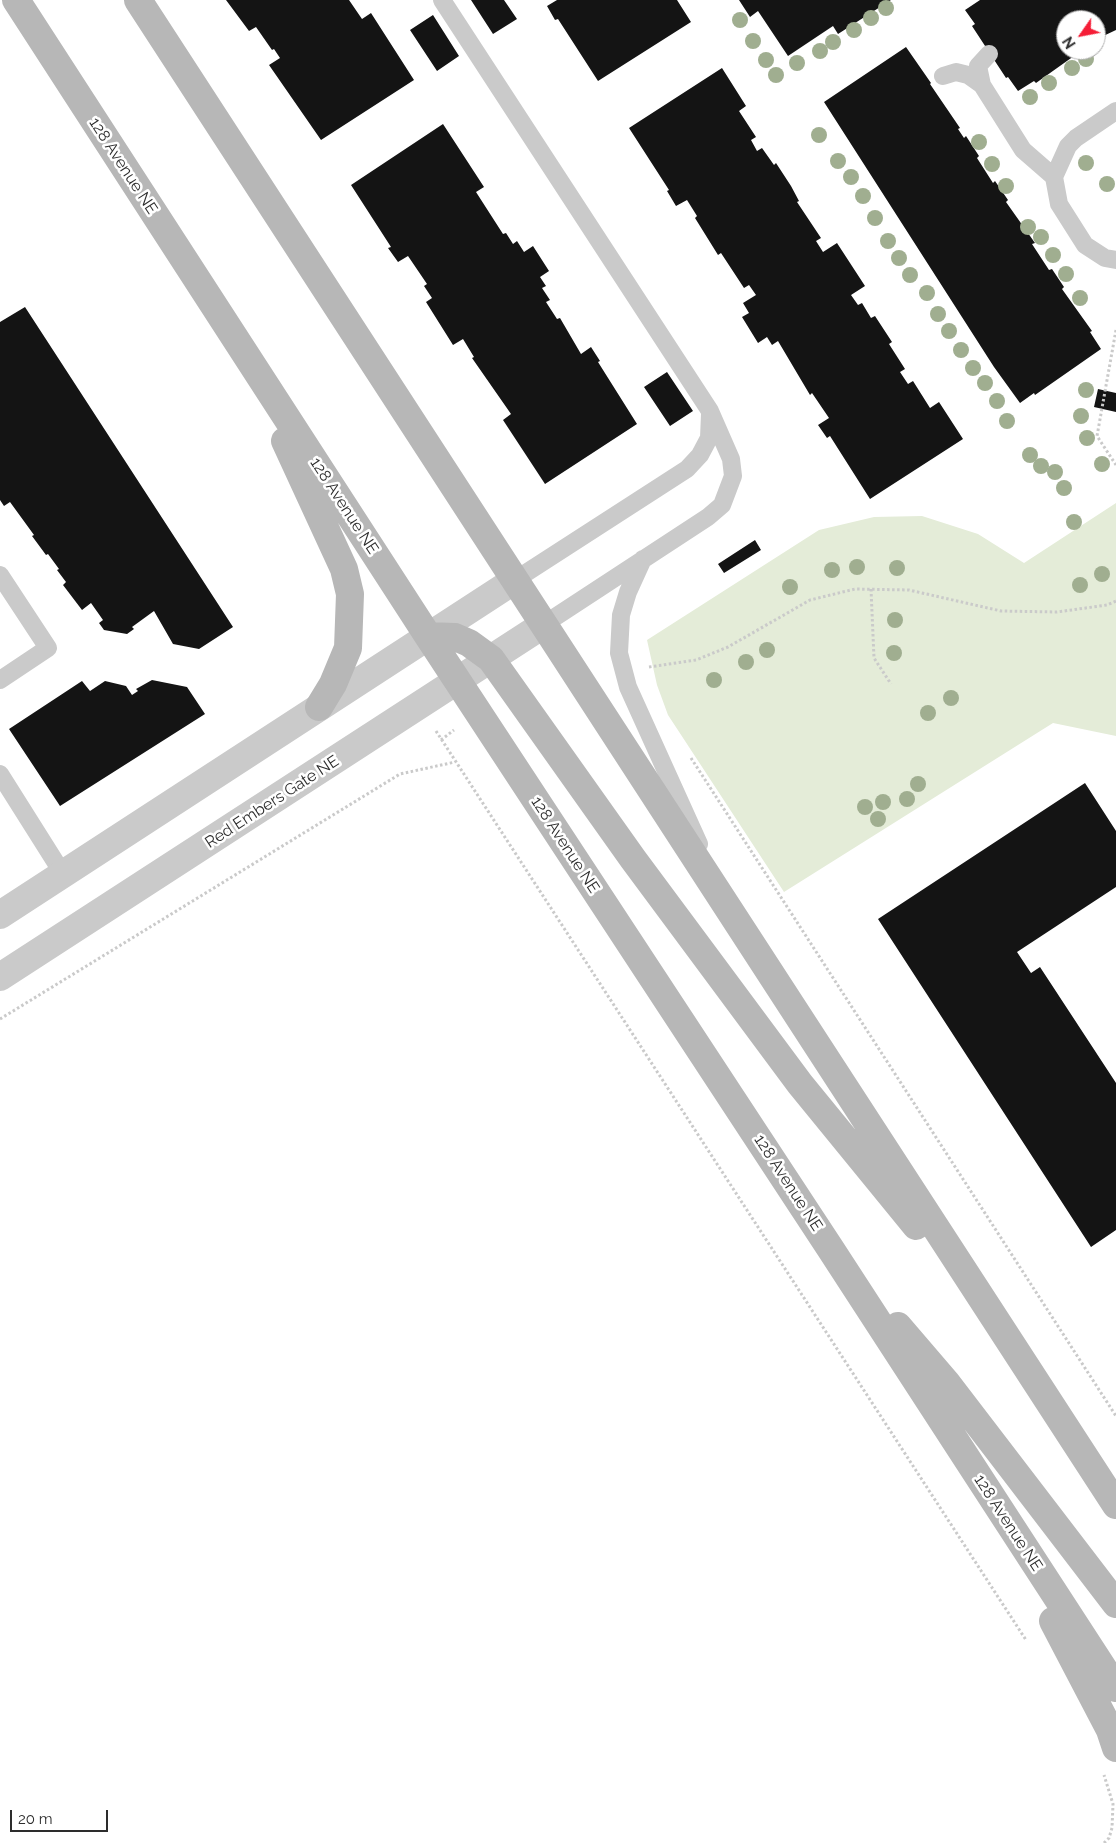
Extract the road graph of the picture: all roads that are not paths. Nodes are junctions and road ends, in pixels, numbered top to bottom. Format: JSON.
{"nodes":[{"id":1,"x":16,"y":0,"type":"edge"},
{"id":2,"x":138,"y":0,"type":"edge"},
{"id":3,"x":442,"y":0,"type":"edge"},
{"id":4,"x":989,"y":54,"type":"dead end"},
{"id":5,"x":943,"y":76,"type":"dead end"},
{"id":6,"x":982,"y":85,"type":"junction"},
{"id":7,"x":1116,"y":112,"type":"edge"},
{"id":8,"x":1054,"y":177,"type":"junction"},
{"id":9,"x":1116,"y":260,"type":"edge"},
{"id":10,"x":244,"y":353,"type":"junction"},
{"id":11,"x":710,"y":410,"type":"junction"},
{"id":12,"x":643,"y":559,"type":"junction"},
{"id":13,"x":0,"y":575,"type":"edge"},
{"id":14,"x":515,"y":580,"type":"junction"},
{"id":15,"x":543,"y":625,"type":"junction"},
{"id":16,"x":428,"y":636,"type":"junction"},
{"id":17,"x":491,"y":659,"type":"junction"},
{"id":18,"x":0,"y":680,"type":"edge"},
{"id":19,"x":458,"y":682,"type":"junction"},
{"id":20,"x":319,"y":707,"type":"junction"},
{"id":21,"x":0,"y":774,"type":"edge"},
{"id":22,"x":63,"y":874,"type":"junction"},
{"id":23,"x":730,"y":913,"type":"junction"},
{"id":24,"x":0,"y":916,"type":"edge"},
{"id":25,"x":0,"y":977,"type":"edge"},
{"id":26,"x":830,"y":1248,"type":"junction"},
{"id":27,"x":1007,"y":1338,"type":"junction"},
{"id":28,"x":1116,"y":1504,"type":"edge"},
{"id":29,"x":1009,"y":1524,"type":"junction"},
{"id":30,"x":1116,"y":1604,"type":"edge"},
{"id":31,"x":1116,"y":1688,"type":"edge"},
{"id":32,"x":1116,"y":1748,"type":"edge"}],
"edges":[{"from":1,"to":10,"type":"main road","name":"128 Avenue NE"},
{"from":2,"to":14,"type":"main road"},
{"from":3,"to":11,"type":"lane"},
{"from":4,"to":6,"type":"lane"},
{"from":5,"to":6,"type":"lane"},
{"from":6,"to":8,"type":"lane"},
{"from":7,"to":8,"type":"lane"},
{"from":8,"to":9,"type":"lane"},
{"from":10,"to":16,"type":"main road","name":"128 Avenue NE"},
{"from":10,"to":20,"type":"main road"},
{"from":11,"to":12,"type":"lane"},
{"from":11,"to":14,"type":"lane"},
{"from":12,"to":15,"type":"lane"},
{"from":12,"to":23,"type":"lane"},
{"from":13,"to":18,"type":"lane"},
{"from":14,"to":15,"type":"main road"},
{"from":14,"to":16,"type":"street"},
{"from":15,"to":17,"type":"street","name":"Red Embers Gate NE"},
{"from":15,"to":23,"type":"main road"},
{"from":16,"to":17,"type":"main road"},
{"from":16,"to":19,"type":"main road","name":"128 Avenue NE"},
{"from":16,"to":20,"type":"street"},
{"from":17,"to":19,"type":"street","name":"Red Embers Gate NE"},
{"from":17,"to":27,"type":"main road"},
{"from":19,"to":25,"type":"street","name":"Red Embers Gate NE"},
{"from":19,"to":26,"type":"main road","name":"128 Avenue NE"},
{"from":20,"to":22,"type":"street"},
{"from":21,"to":22,"type":"lane"},
{"from":22,"to":24,"type":"street"},
{"from":23,"to":27,"type":"main road"},
{"from":26,"to":29,"type":"main road","name":"128 Avenue NE"},
{"from":26,"to":30,"type":"main road"},
{"from":27,"to":28,"type":"main road"},
{"from":29,"to":31,"type":"main road","name":"128 Avenue NE"},
{"from":29,"to":32,"type":"main road"}]}
